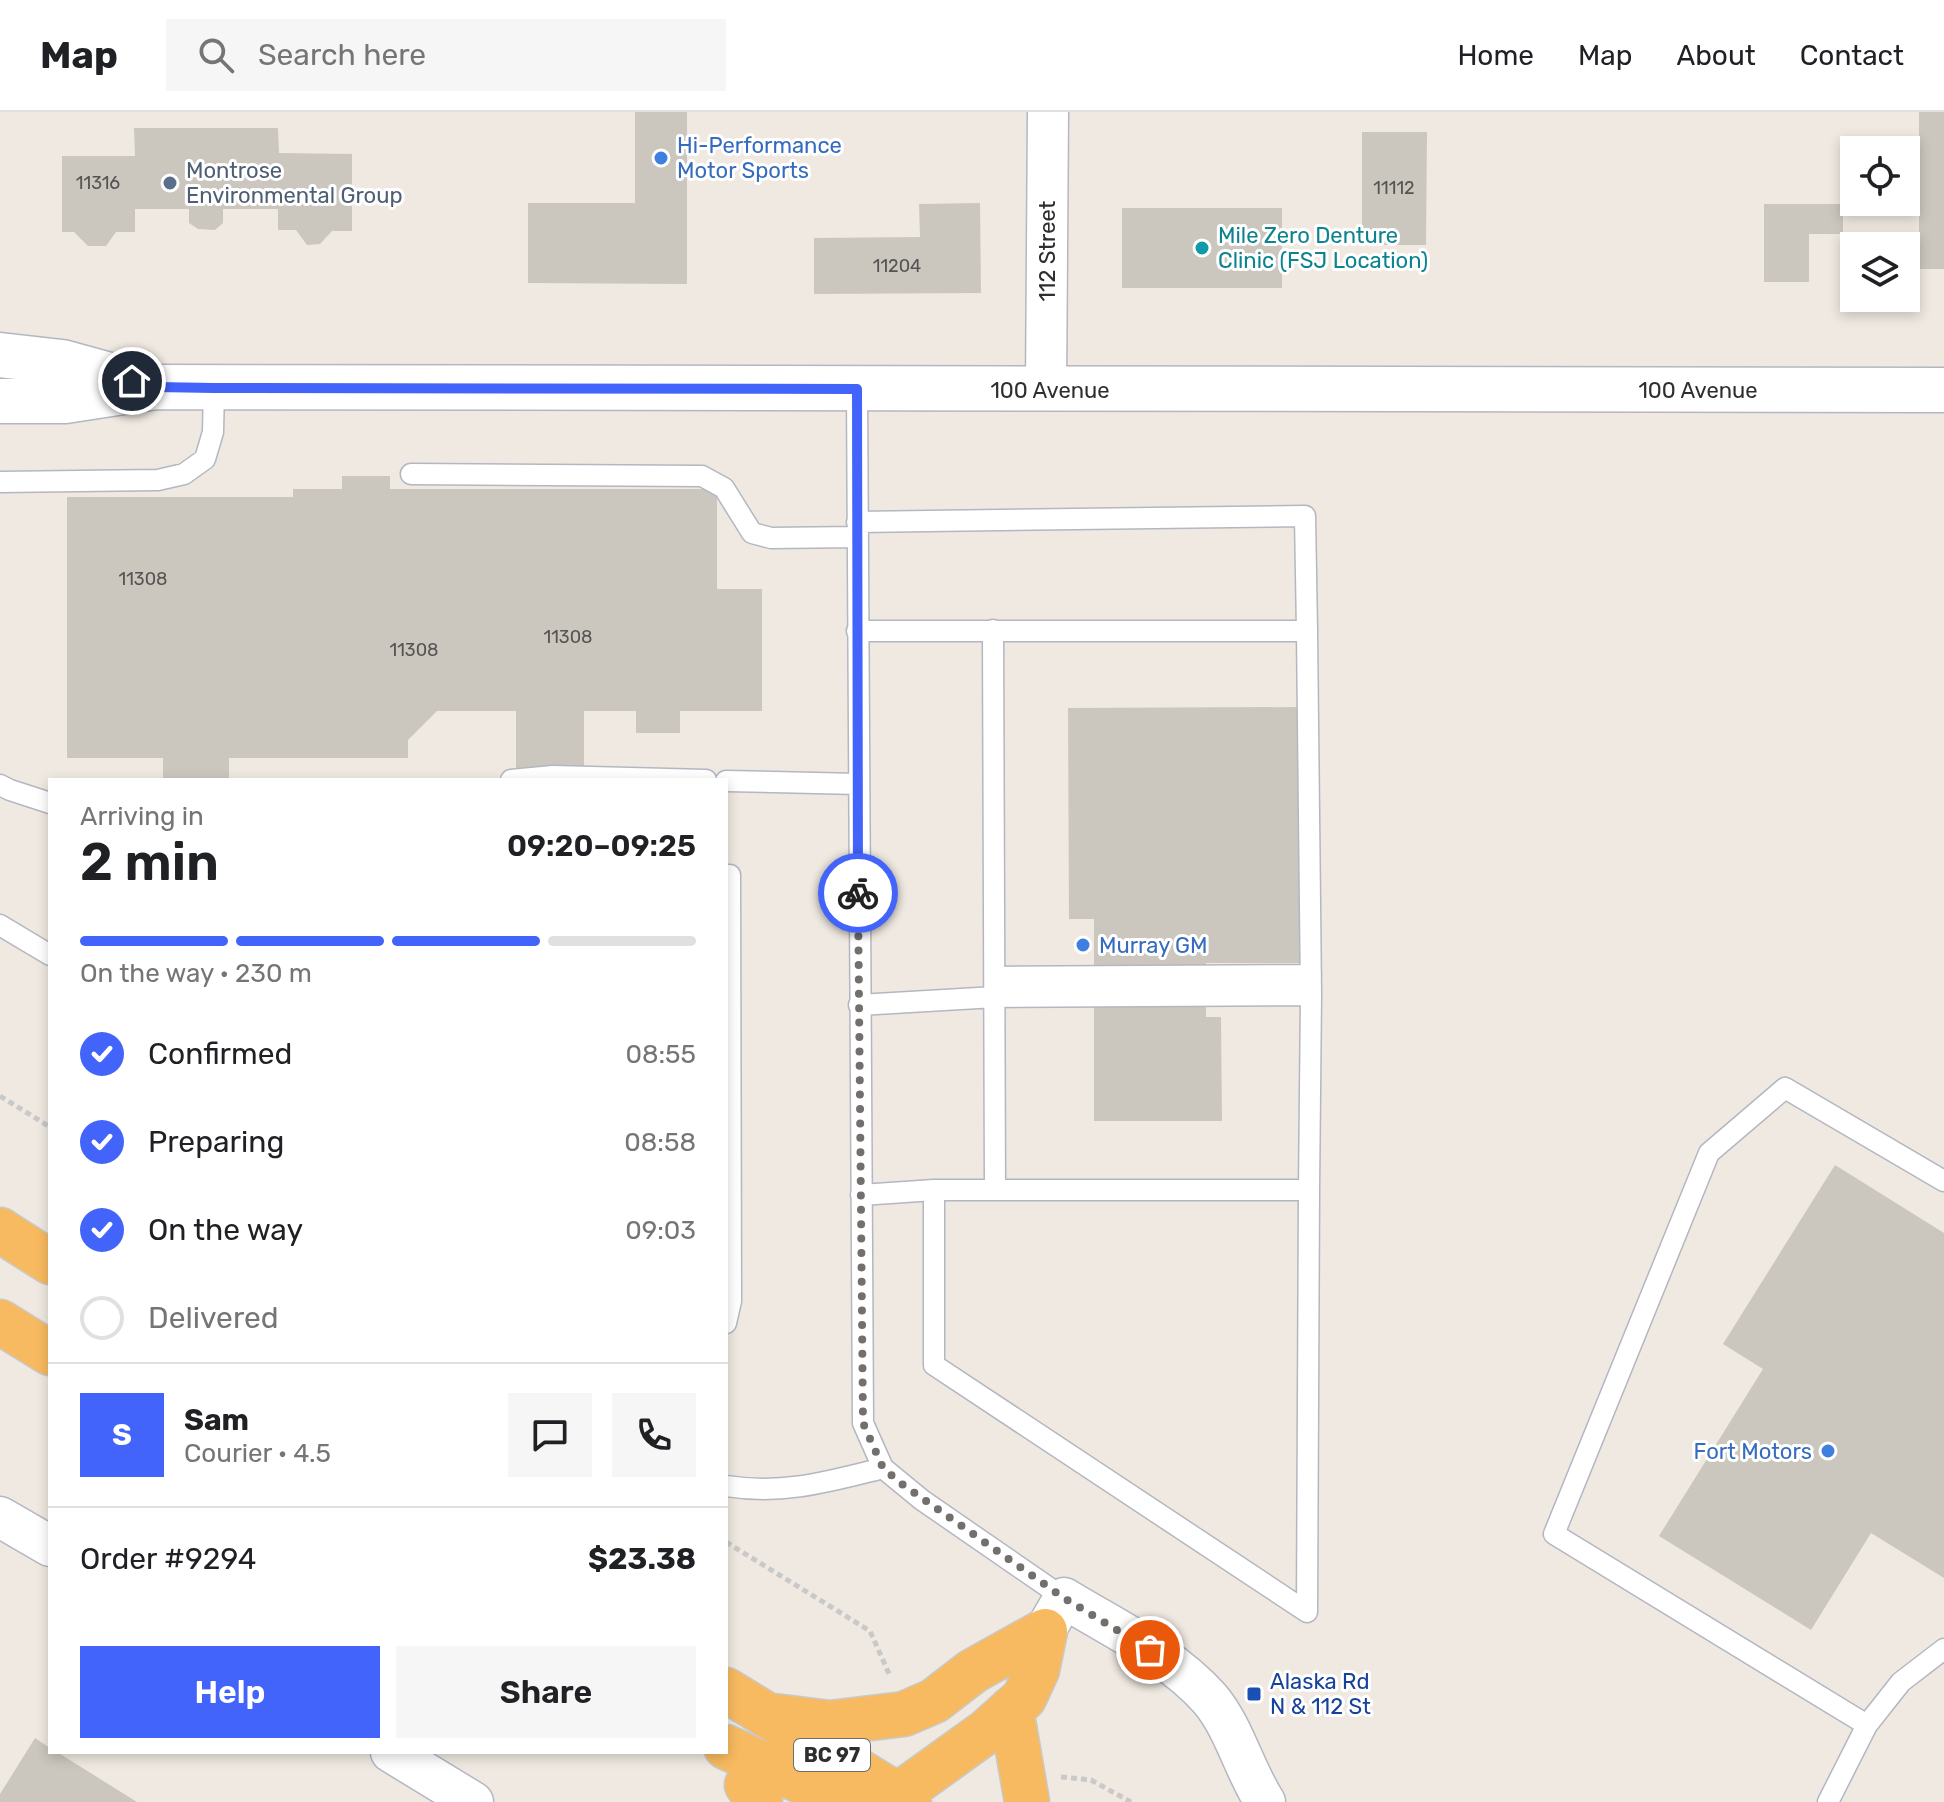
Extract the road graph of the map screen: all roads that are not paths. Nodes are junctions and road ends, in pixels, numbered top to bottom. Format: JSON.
{"nodes":[{"id":1,"x":1048,"y":112,"type":"edge"},
{"id":2,"x":0,"y":355,"type":"edge"},
{"id":3,"x":156,"y":387,"type":"junction"},
{"id":4,"x":214,"y":388,"type":"junction"},
{"id":5,"x":857,"y":389,"type":"junction"},
{"id":6,"x":1046,"y":390,"type":"junction"},
{"id":7,"x":1944,"y":390,"type":"edge"},
{"id":8,"x":0,"y":401,"type":"edge"},
{"id":9,"x":411,"y":474,"type":"dead end"},
{"id":10,"x":0,"y":482,"type":"edge"},
{"id":11,"x":856,"y":529,"type":"junction"},
{"id":12,"x":993,"y":630,"type":"junction"},
{"id":13,"x":857,"y":631,"type":"junction"},
{"id":14,"x":1307,"y":631,"type":"junction"},
{"id":15,"x":532,"y":778,"type":"edge"},
{"id":16,"x":630,"y":778,"type":"edge"},
{"id":17,"x":728,"y":781,"type":"edge"},
{"id":18,"x":858,"y":784,"type":"junction"},
{"id":19,"x":0,"y":785,"type":"edge"},
{"id":20,"x":48,"y":802,"type":"edge"},
{"id":21,"x":728,"y":875,"type":"edge"},
{"id":22,"x":0,"y":925,"type":"edge"},
{"id":23,"x":48,"y":954,"type":"edge"},
{"id":24,"x":1311,"y":985,"type":"junction"},
{"id":25,"x":995,"y":987,"type":"junction"},
{"id":26,"x":859,"y":1005,"type":"junction"},
{"id":27,"x":1944,"y":1181,"type":"edge"},
{"id":28,"x":934,"y":1190,"type":"junction"},
{"id":29,"x":995,"y":1190,"type":"junction"},
{"id":30,"x":1309,"y":1190,"type":"junction"},
{"id":31,"x":861,"y":1195,"type":"junction"},
{"id":32,"x":0,"y":1230,"type":"edge"},
{"id":33,"x":48,"y":1261,"type":"edge"},
{"id":34,"x":728,"y":1314,"type":"edge"},
{"id":35,"x":0,"y":1322,"type":"edge"},
{"id":36,"x":48,"y":1352,"type":"edge"},
{"id":37,"x":883,"y":1468,"type":"junction"},
{"id":38,"x":728,"y":1486,"type":"edge"},
{"id":39,"x":0,"y":1517,"type":"edge"},
{"id":40,"x":48,"y":1545,"type":"edge"},
{"id":41,"x":1054,"y":1614,"type":"junction"},
{"id":42,"x":1944,"y":1649,"type":"edge"},
{"id":43,"x":728,"y":1691,"type":"edge"},
{"id":44,"x":1011,"y":1709,"type":"junction"},
{"id":45,"x":766,"y":1715,"type":"junction"},
{"id":46,"x":1867,"y":1725,"type":"junction"},
{"id":47,"x":728,"y":1748,"type":"edge"},
{"id":48,"x":394,"y":1754,"type":"edge"},
{"id":49,"x":696,"y":1754,"type":"edge"},
{"id":50,"x":761,"y":1796,"type":"edge"},
{"id":51,"x":885,"y":1800,"type":"edge"},
{"id":52,"x":473,"y":1802,"type":"edge"},
{"id":53,"x":1027,"y":1802,"type":"edge"},
{"id":54,"x":1265,"y":1802,"type":"edge"},
{"id":55,"x":1828,"y":1802,"type":"edge"}],
"edges":[{"from":1,"to":6,"type":"street","name":"112 Street"},
{"from":2,"to":3,"type":"main road","name":"100 Avenue"},
{"from":3,"to":4,"type":"main road","name":"100 Avenue"},
{"from":3,"to":8,"type":"main road","name":"100 Avenue"},
{"from":4,"to":5,"type":"main road","name":"100 Avenue"},
{"from":4,"to":10,"type":"lane"},
{"from":5,"to":6,"type":"main road","name":"100 Avenue"},
{"from":5,"to":11,"type":"lane"},
{"from":6,"to":7,"type":"main road","name":"100 Avenue"},
{"from":9,"to":11,"type":"lane"},
{"from":11,"to":13,"type":"lane"},
{"from":11,"to":14,"type":"lane"},
{"from":12,"to":13,"type":"lane"},
{"from":12,"to":14,"type":"lane"},
{"from":12,"to":25,"type":"lane"},
{"from":13,"to":18,"type":"lane"},
{"from":14,"to":24,"type":"lane"},
{"from":15,"to":16,"type":"lane"},
{"from":17,"to":18,"type":"lane"},
{"from":18,"to":26,"type":"lane"},
{"from":19,"to":20,"type":"lane"},
{"from":21,"to":34,"type":"lane"},
{"from":22,"to":23,"type":"lane"},
{"from":24,"to":25,"type":"lane"},
{"from":24,"to":30,"type":"lane"},
{"from":25,"to":26,"type":"lane"},
{"from":25,"to":29,"type":"lane"},
{"from":26,"to":31,"type":"lane"},
{"from":27,"to":46,"type":"lane"},
{"from":28,"to":29,"type":"lane"},
{"from":28,"to":30,"type":"lane"},
{"from":28,"to":31,"type":"lane"},
{"from":29,"to":30,"type":"lane"},
{"from":31,"to":37,"type":"lane"},
{"from":32,"to":33,"type":"highway"},
{"from":35,"to":36,"type":"highway"},
{"from":37,"to":38,"type":"lane"},
{"from":37,"to":41,"type":"lane"},
{"from":39,"to":40,"type":"street"},
{"from":41,"to":44,"type":"highway"},
{"from":41,"to":45,"type":"highway"},
{"from":41,"to":54,"type":"street"},
{"from":42,"to":46,"type":"lane"},
{"from":43,"to":45,"type":"highway","number":"BC 97"},
{"from":44,"to":51,"type":"highway"},
{"from":44,"to":53,"type":"highway"},
{"from":45,"to":51,"type":"highway","number":"BC 97"},
{"from":46,"to":55,"type":"lane"},
{"from":47,"to":51,"type":"highway"},
{"from":48,"to":52,"type":"street"},
{"from":49,"to":50,"type":"highway"}]}
